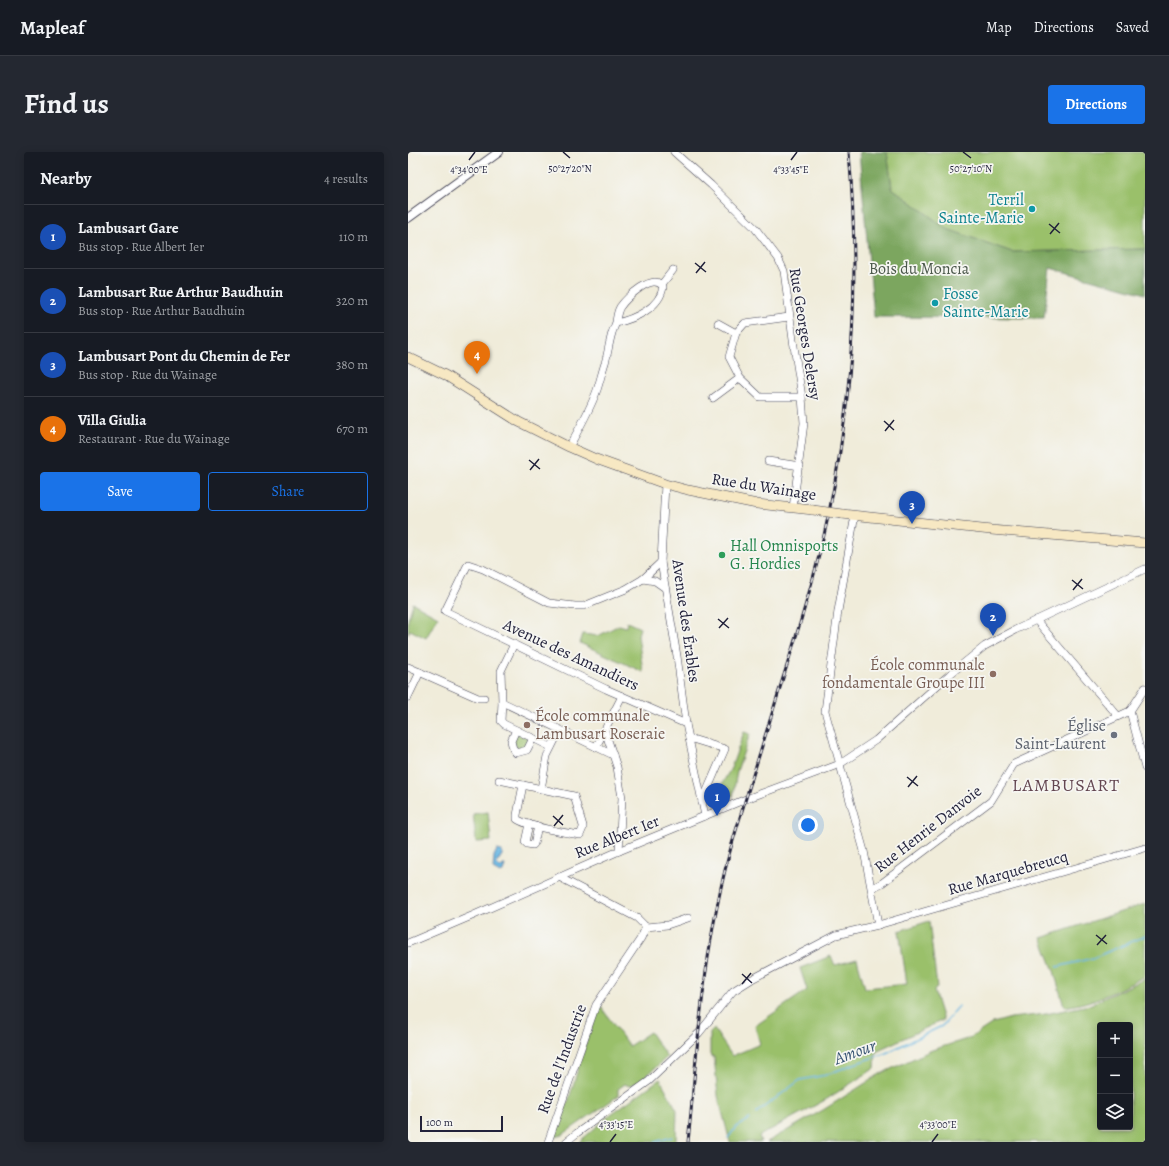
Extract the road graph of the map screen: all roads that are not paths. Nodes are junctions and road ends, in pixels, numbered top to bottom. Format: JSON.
{"nodes":[{"id":1,"x":499,"y":152,"type":"edge"},
{"id":2,"x":674,"y":152,"type":"edge"},
{"id":3,"x":408,"y":218,"type":"edge"},
{"id":4,"x":672,"y":270,"type":"dead end"},
{"id":5,"x":662,"y":284,"type":"junction"},
{"id":6,"x":790,"y":318,"type":"junction"},
{"id":7,"x":616,"y":322,"type":"junction"},
{"id":8,"x":718,"y":323,"type":"dead end"},
{"id":9,"x":736,"y":333,"type":"junction"},
{"id":10,"x":408,"y":357,"type":"edge"},
{"id":11,"x":740,"y":378,"type":"junction"},
{"id":12,"x":802,"y":397,"type":"junction"},
{"id":13,"x":713,"y":398,"type":"dead end"},
{"id":14,"x":569,"y":447,"type":"junction"},
{"id":15,"x":768,"y":461,"type":"dead end"},
{"id":16,"x":800,"y":466,"type":"junction"},
{"id":17,"x":665,"y":484,"type":"junction"},
{"id":18,"x":794,"y":508,"type":"junction"},
{"id":19,"x":856,"y":515,"type":"junction"},
{"id":20,"x":1145,"y":543,"type":"edge"},
{"id":21,"x":661,"y":562,"type":"junction"},
{"id":22,"x":1145,"y":569,"type":"edge"},
{"id":23,"x":643,"y":579,"type":"junction"},
{"id":24,"x":665,"y":588,"type":"junction"},
{"id":25,"x":1036,"y":620,"type":"junction"},
{"id":26,"x":514,"y":644,"type":"junction"},
{"id":27,"x":408,"y":667,"type":"edge"},
{"id":28,"x":420,"y":672,"type":"junction"},
{"id":29,"x":1145,"y":688,"type":"edge"},
{"id":30,"x":622,"y":696,"type":"junction"},
{"id":31,"x":408,"y":697,"type":"edge"},
{"id":32,"x":484,"y":698,"type":"dead end"},
{"id":33,"x":502,"y":702,"type":"junction"},
{"id":34,"x":1130,"y":711,"type":"junction"},
{"id":35,"x":1118,"y":716,"type":"junction"},
{"id":36,"x":686,"y":724,"type":"junction"},
{"id":37,"x":516,"y":730,"type":"junction"},
{"id":38,"x":560,"y":730,"type":"junction"},
{"id":39,"x":605,"y":731,"type":"junction"},
{"id":40,"x":533,"y":738,"type":"junction"},
{"id":41,"x":689,"y":738,"type":"junction"},
{"id":42,"x":551,"y":747,"type":"junction"},
{"id":43,"x":596,"y":747,"type":"junction"},
{"id":44,"x":613,"y":755,"type":"junction"},
{"id":45,"x":840,"y":764,"type":"junction"},
{"id":46,"x":1145,"y":768,"type":"edge"},
{"id":47,"x":500,"y":780,"type":"dead end"},
{"id":48,"x":523,"y":785,"type":"junction"},
{"id":49,"x":541,"y":789,"type":"junction"},
{"id":50,"x":702,"y":802,"type":"junction"},
{"id":51,"x":705,"y":816,"type":"junction"},
{"id":52,"x":529,"y":824,"type":"junction"},
{"id":53,"x":538,"y":826,"type":"junction"},
{"id":54,"x":1145,"y":848,"type":"edge"},
{"id":55,"x":619,"y":851,"type":"junction"},
{"id":56,"x":559,"y":877,"type":"junction"},
{"id":57,"x":872,"y":888,"type":"junction"},
{"id":58,"x":688,"y":918,"type":"dead end"},
{"id":59,"x":878,"y":926,"type":"junction"},
{"id":60,"x":646,"y":927,"type":"junction"},
{"id":61,"x":408,"y":943,"type":"edge"},
{"id":62,"x":548,"y":1142,"type":"edge"},
{"id":63,"x":566,"y":1142,"type":"edge"}],
"edges":[{"from":1,"to":3,"type":"street"},
{"from":2,"to":6,"type":"street","name":"Rue Georges Delersy"},
{"from":4,"to":5,"type":"street"},
{"from":5,"to":7,"type":"street"},
{"from":5,"to":7,"type":"street"},
{"from":6,"to":9,"type":"street"},
{"from":6,"to":12,"type":"street","name":"Rue Georges Delersy"},
{"from":7,"to":14,"type":"street"},
{"from":8,"to":9,"type":"street"},
{"from":9,"to":11,"type":"street"},
{"from":10,"to":14,"type":"main road","name":"Rue du Wainage"},
{"from":11,"to":12,"type":"street"},
{"from":11,"to":13,"type":"street"},
{"from":12,"to":16,"type":"street","name":"Rue Georges Delersy"},
{"from":14,"to":17,"type":"main road","name":"Rue du Wainage"},
{"from":15,"to":16,"type":"street"},
{"from":16,"to":18,"type":"street","name":"Rue Georges Delersy"},
{"from":17,"to":18,"type":"main road","name":"Rue du Wainage"},
{"from":17,"to":21,"type":"street","name":"Avenue des Érables"},
{"from":18,"to":19,"type":"main road","name":"Rue du Wainage","bridge":true},
{"from":19,"to":20,"type":"main road","name":"Rue du Wainage"},
{"from":19,"to":45,"type":"street"},
{"from":21,"to":23,"type":"street"},
{"from":21,"to":24,"type":"street","name":"Avenue des Érables"},
{"from":22,"to":25,"type":"street","name":"Rue Albert Ier"},
{"from":23,"to":24,"type":"street"},
{"from":23,"to":26,"type":"street","name":"Avenue des Amandiers"},
{"from":24,"to":36,"type":"street","name":"Avenue des Érables"},
{"from":25,"to":35,"type":"street"},
{"from":25,"to":45,"type":"street","name":"Rue Albert Ier"},
{"from":26,"to":30,"type":"street","name":"Avenue des Amandiers"},
{"from":26,"to":33,"type":"street"},
{"from":27,"to":28,"type":"street"},
{"from":28,"to":31,"type":"street"},
{"from":28,"to":32,"type":"street"},
{"from":29,"to":34,"type":"street"},
{"from":30,"to":36,"type":"street","name":"Avenue des Amandiers"},
{"from":30,"to":39,"type":"street"},
{"from":33,"to":37,"type":"street"},
{"from":33,"to":38,"type":"street"},
{"from":34,"to":35,"type":"street","name":"Rue Henrie Danvoie"},
{"from":34,"to":46,"type":"street"},
{"from":35,"to":57,"type":"street","name":"Rue Henrie Danvoie"},
{"from":36,"to":41,"type":"street","name":"Avenue des Érables"},
{"from":37,"to":40,"type":"street"},
{"from":37,"to":40,"type":"street"},
{"from":38,"to":42,"type":"street"},
{"from":38,"to":43,"type":"street"},
{"from":39,"to":43,"type":"street"},
{"from":39,"to":44,"type":"street"},
{"from":40,"to":42,"type":"street"},
{"from":41,"to":50,"type":"street","name":"Avenue des Érables"},
{"from":41,"to":50,"type":"street"},
{"from":42,"to":49,"type":"street"},
{"from":43,"to":44,"type":"street"},
{"from":44,"to":55,"type":"street"},
{"from":45,"to":51,"type":"street","name":"Rue Albert Ier"},
{"from":45,"to":57,"type":"street"},
{"from":47,"to":48,"type":"street"},
{"from":48,"to":49,"type":"street"},
{"from":48,"to":52,"type":"street"},
{"from":49,"to":53,"type":"street"},
{"from":50,"to":51,"type":"street","name":"Avenue des Érables"},
{"from":51,"to":55,"type":"street","name":"Rue Albert Ier"},
{"from":52,"to":53,"type":"street"},
{"from":52,"to":53,"type":"street"},
{"from":54,"to":59,"type":"street","name":"Rue Marquebreucq"},
{"from":55,"to":56,"type":"street","name":"Rue Albert Ier"},
{"from":56,"to":60,"type":"street"},
{"from":56,"to":61,"type":"street","name":"Rue Albert Ier"},
{"from":57,"to":59,"type":"street"},
{"from":58,"to":60,"type":"street"},
{"from":59,"to":63,"type":"street","name":"Rue Marquebreucq"},
{"from":60,"to":62,"type":"street","name":"Rue de l'Industrie"}]}
